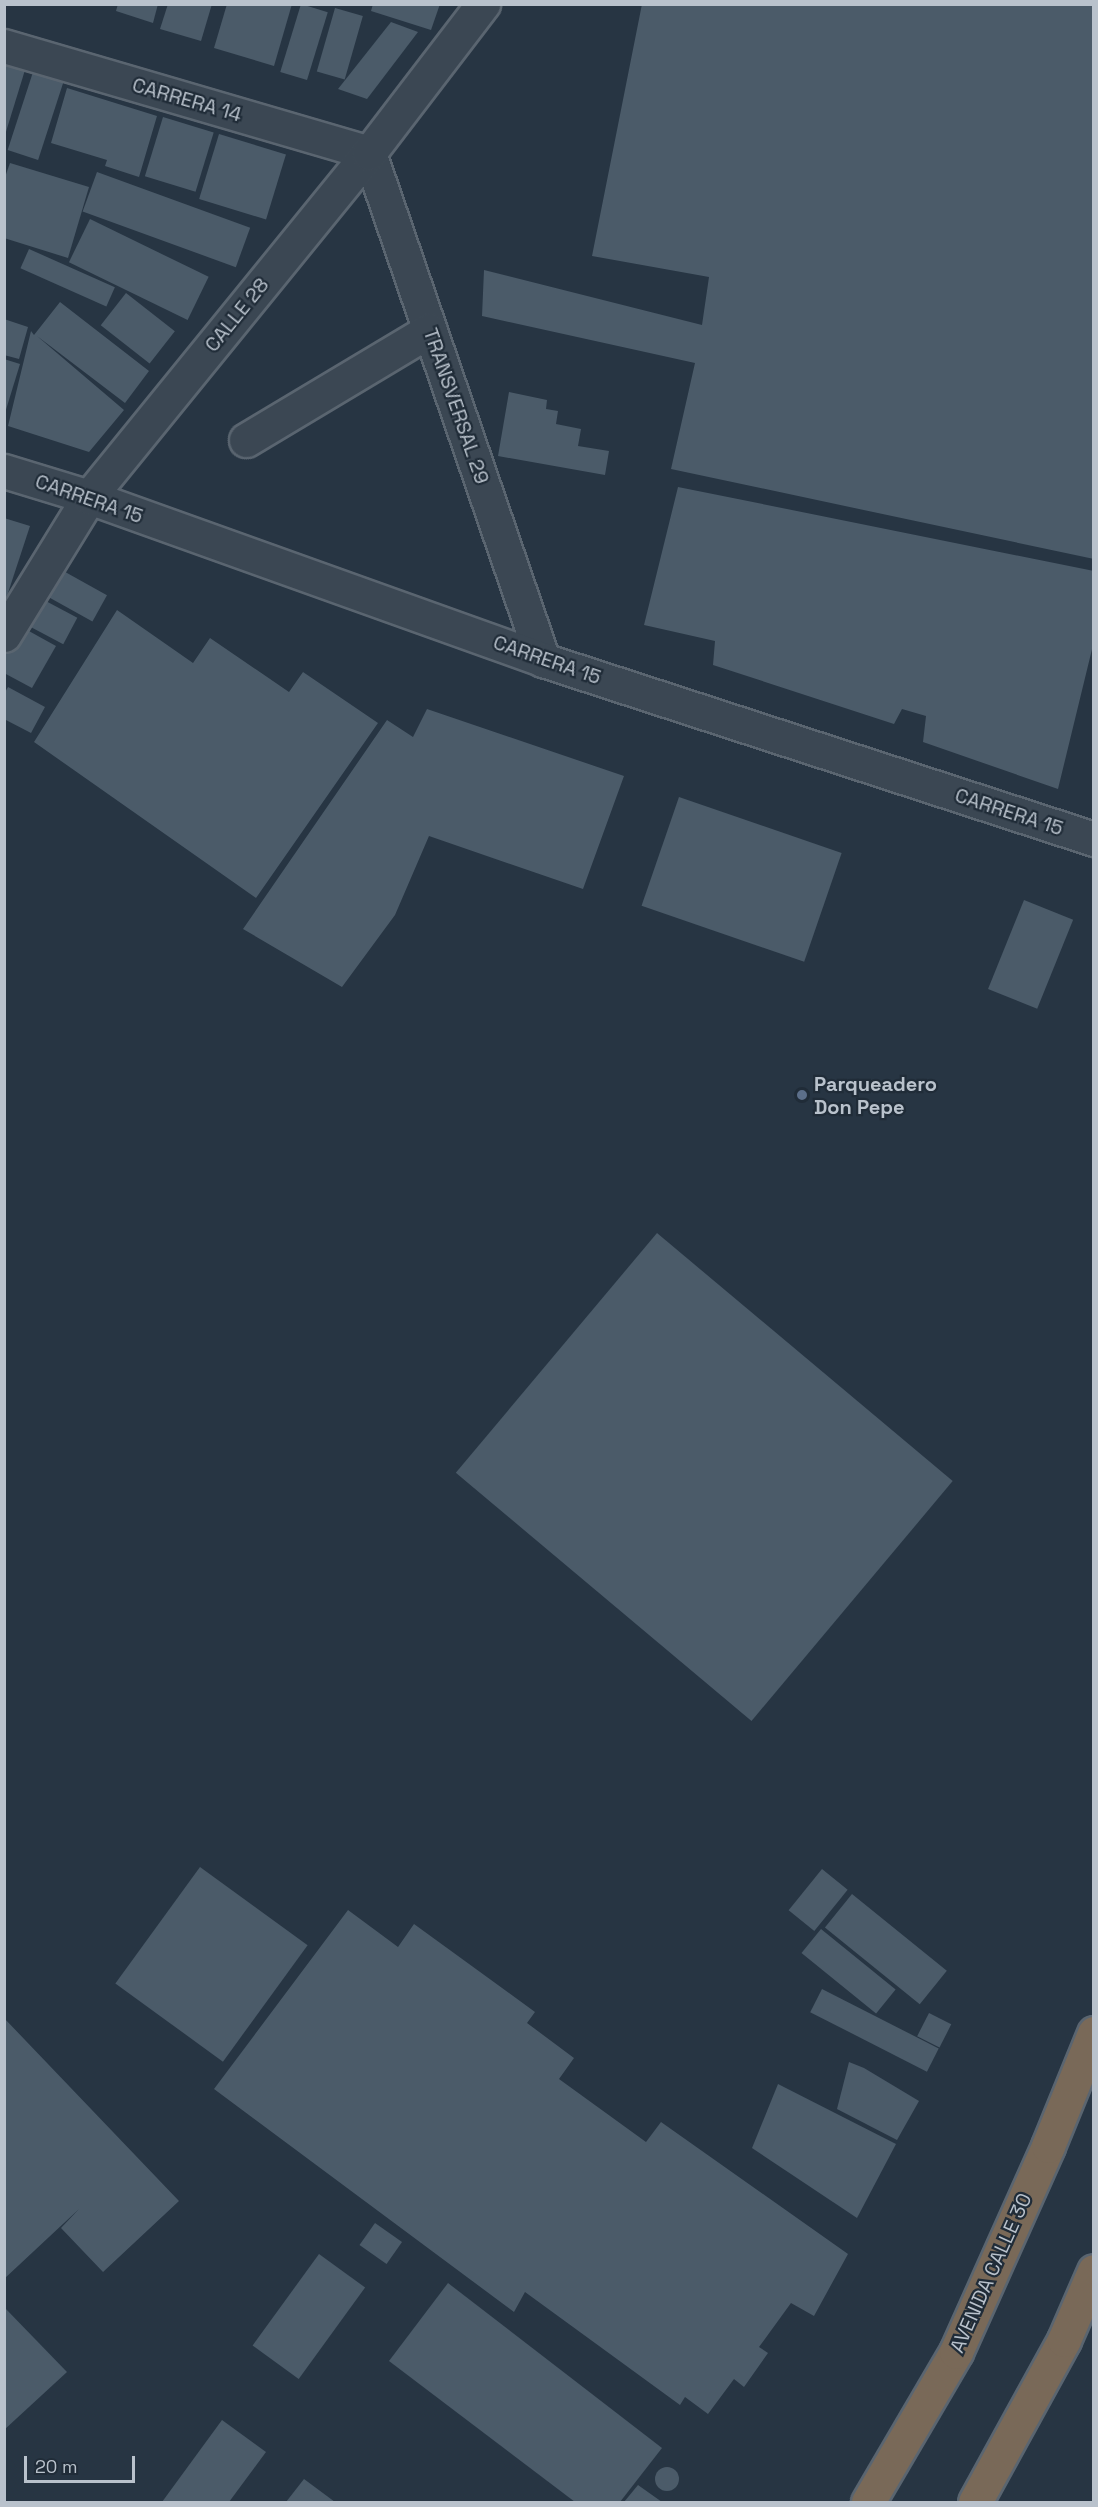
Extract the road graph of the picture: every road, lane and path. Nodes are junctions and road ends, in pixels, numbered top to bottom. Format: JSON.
{"nodes":[{"id":1,"x":483,"y":4,"type":"edge"},
{"id":2,"x":4,"y":46,"type":"edge"},
{"id":3,"x":369,"y":153,"type":"junction"},
{"id":4,"x":430,"y":330,"type":"junction"},
{"id":5,"x":246,"y":441,"type":"dead end"},
{"id":6,"x":4,"y":471,"type":"edge"},
{"id":7,"x":89,"y":497,"type":"junction"},
{"id":8,"x":4,"y":635,"type":"edge"},
{"id":9,"x":543,"y":660,"type":"junction"},
{"id":10,"x":1094,"y":840,"type":"edge"},
{"id":11,"x":1094,"y":2033,"type":"edge"},
{"id":12,"x":1094,"y":2271,"type":"edge"},
{"id":13,"x":868,"y":2502,"type":"edge"},
{"id":14,"x":975,"y":2502,"type":"edge"}],
"edges":[{"from":1,"to":3,"type":"street","name":"CALLE 28"},
{"from":2,"to":3,"type":"street","name":"CARRERA 14"},
{"from":3,"to":4,"type":"street","name":"TRANSVERSAL 29"},
{"from":3,"to":7,"type":"street","name":"CALLE 28"},
{"from":4,"to":5,"type":"street"},
{"from":4,"to":9,"type":"street","name":"TRANSVERSAL 29"},
{"from":6,"to":7,"type":"street","name":"CARRERA 15"},
{"from":7,"to":8,"type":"street","name":"CALLE 28"},
{"from":7,"to":9,"type":"street","name":"CARRERA 15"},
{"from":9,"to":10,"type":"street","name":"CARRERA 15"},
{"from":11,"to":13,"type":"highway","name":"AVENIDA CALLE 30"},
{"from":12,"to":14,"type":"highway"}]}
